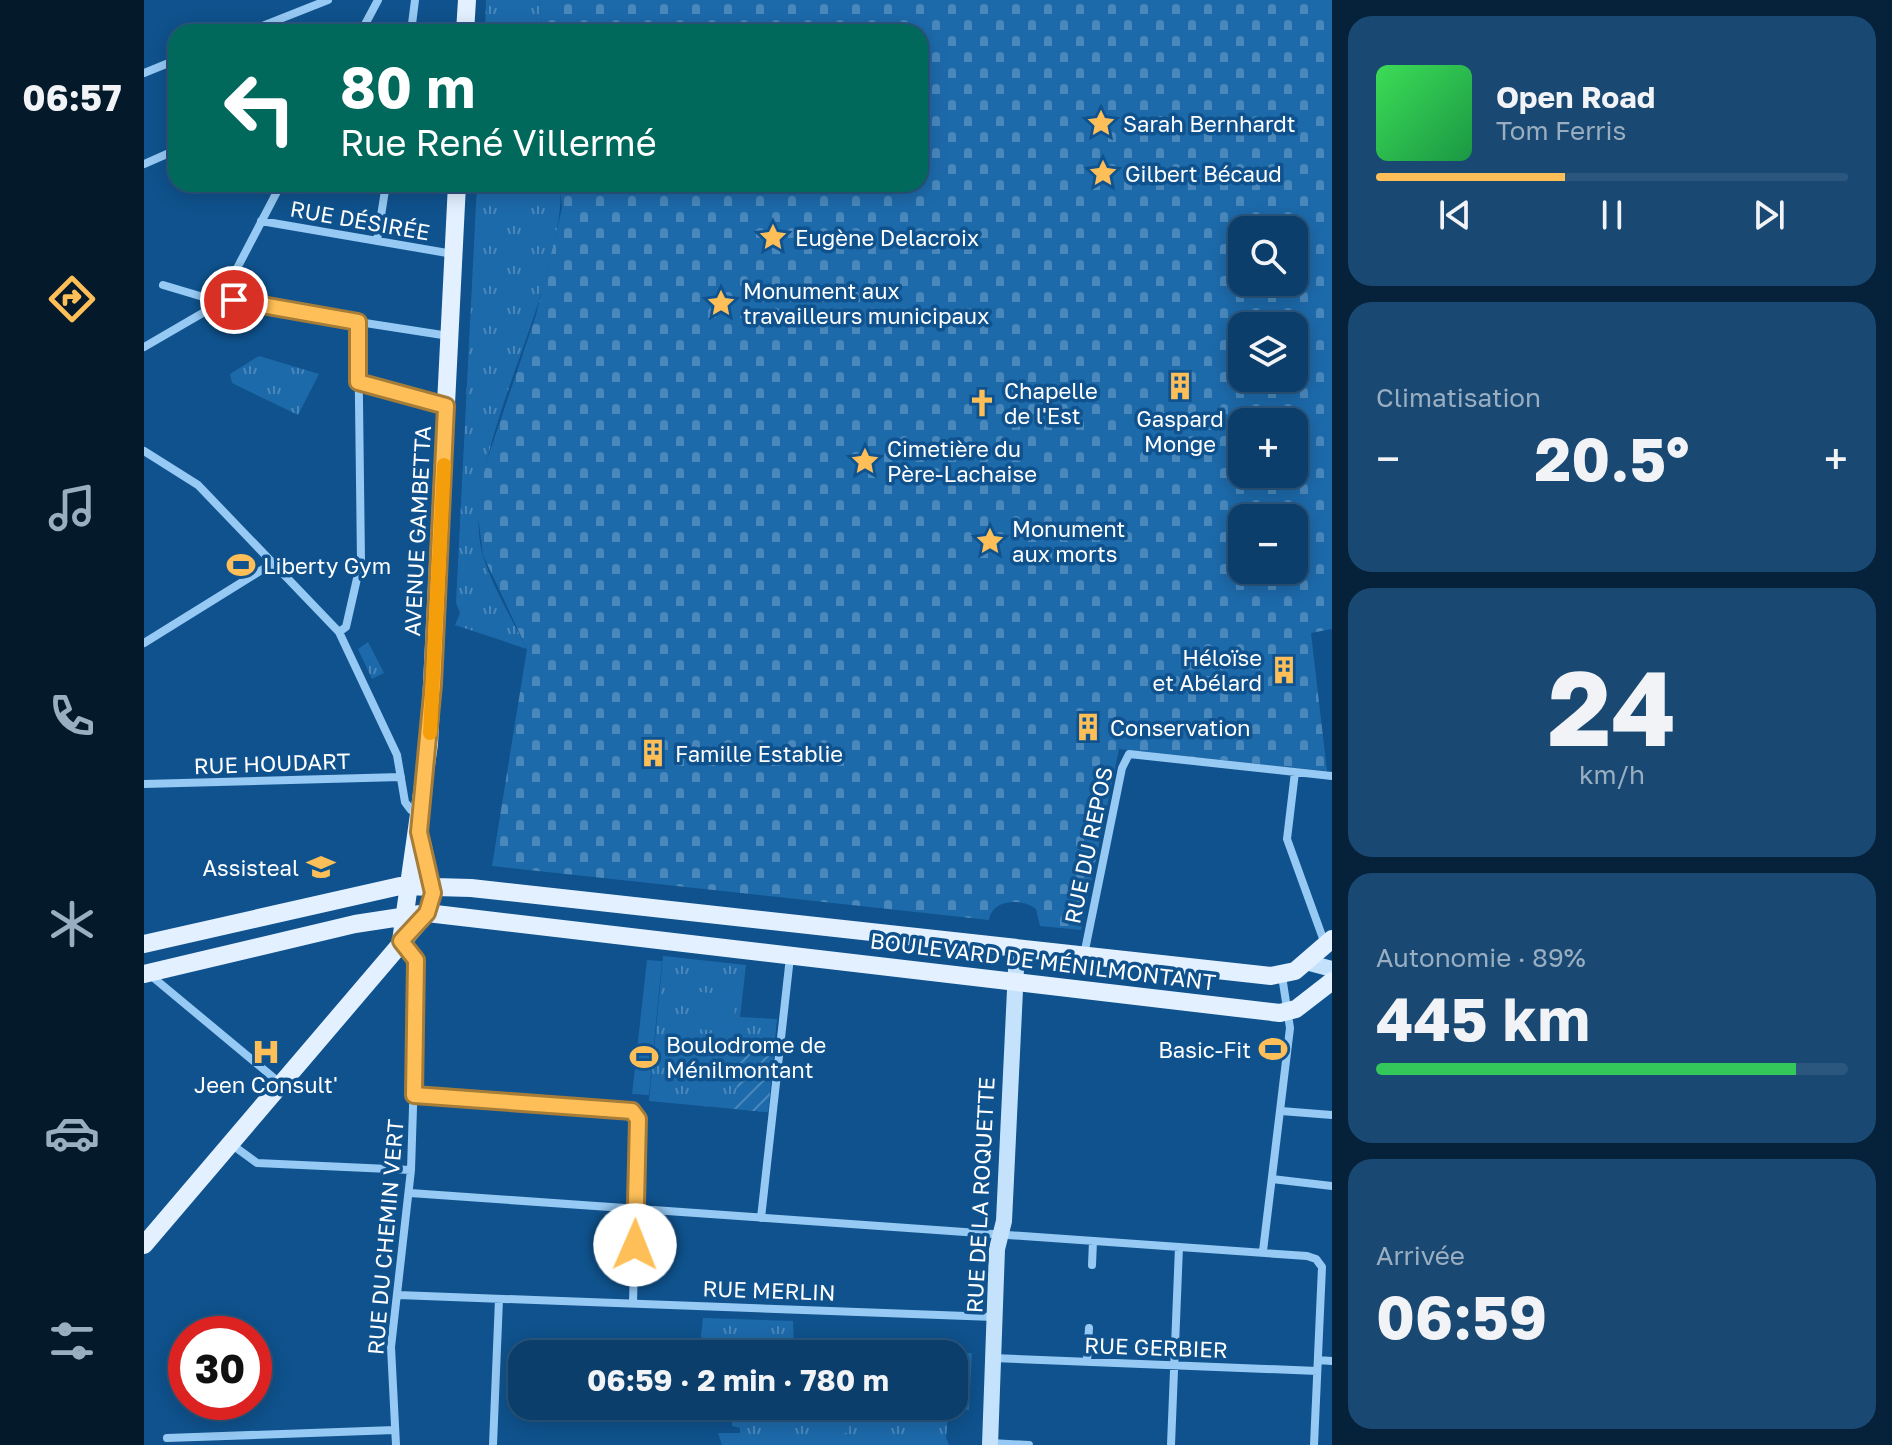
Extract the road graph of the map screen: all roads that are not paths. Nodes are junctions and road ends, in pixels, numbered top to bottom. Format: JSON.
{"nodes":[{"id":1,"x":328,"y":0,"type":"edge"},
{"id":2,"x":378,"y":0,"type":"edge"},
{"id":3,"x":415,"y":0,"type":"edge"},
{"id":4,"x":467,"y":0,"type":"edge"},
{"id":5,"x":267,"y":24,"type":"edge"},
{"id":6,"x":365,"y":24,"type":"edge"},
{"id":7,"x":412,"y":24,"type":"edge"},
{"id":8,"x":466,"y":24,"type":"edge"},
{"id":9,"x":168,"y":63,"type":"edge"},
{"id":10,"x":144,"y":73,"type":"edge"},
{"id":11,"x":168,"y":154,"type":"edge"},
{"id":12,"x":144,"y":164,"type":"edge"},
{"id":13,"x":277,"y":192,"type":"edge"},
{"id":14,"x":385,"y":192,"type":"edge"},
{"id":15,"x":457,"y":192,"type":"edge"},
{"id":16,"x":261,"y":221,"type":"junction"},
{"id":17,"x":377,"y":241,"type":"junction"},
{"id":18,"x":454,"y":254,"type":"junction"},
{"id":19,"x":163,"y":285,"type":"dead end"},
{"id":20,"x":221,"y":299,"type":"junction"},
{"id":21,"x":358,"y":322,"type":"junction"},
{"id":22,"x":450,"y":336,"type":"junction"},
{"id":23,"x":144,"y":347,"type":"edge"},
{"id":24,"x":358,"y":382,"type":"junction"},
{"id":25,"x":446,"y":406,"type":"junction"},
{"id":26,"x":144,"y":451,"type":"edge"},
{"id":27,"x":273,"y":563,"type":"junction"},
{"id":28,"x":339,"y":632,"type":"junction"},
{"id":29,"x":144,"y":643,"type":"edge"},
{"id":30,"x":1295,"y":772,"type":"junction"},
{"id":31,"x":1332,"y":776,"type":"edge"},
{"id":32,"x":401,"y":777,"type":"junction"},
{"id":33,"x":144,"y":784,"type":"edge"},
{"id":34,"x":421,"y":812,"type":"junction"},
{"id":35,"x":419,"y":832,"type":"junction"},
{"id":36,"x":408,"y":885,"type":"junction"},
{"id":37,"x":432,"y":885,"type":"junction"},
{"id":38,"x":427,"y":913,"type":"junction"},
{"id":39,"x":404,"y":914,"type":"junction"},
{"id":40,"x":794,"y":924,"type":"junction"},
{"id":41,"x":401,"y":941,"type":"junction"},
{"id":42,"x":1329,"y":942,"type":"edge"},
{"id":43,"x":144,"y":944,"type":"edge"},
{"id":44,"x":1017,"y":948,"type":"junction"},
{"id":45,"x":790,"y":956,"type":"junction"},
{"id":46,"x":1084,"y":956,"type":"junction"},
{"id":47,"x":1306,"y":962,"type":"junction"},
{"id":48,"x":1332,"y":969,"type":"edge"},
{"id":49,"x":145,"y":971,"type":"edge"},
{"id":50,"x":1282,"y":976,"type":"junction"},
{"id":51,"x":1014,"y":981,"type":"junction"},
{"id":52,"x":1327,"y":988,"type":"edge"},
{"id":53,"x":1289,"y":1013,"type":"junction"},
{"id":54,"x":281,"y":1084,"type":"junction"},
{"id":55,"x":414,"y":1095,"type":"junction"},
{"id":56,"x":1281,"y":1111,"type":"junction"},
{"id":57,"x":1332,"y":1115,"type":"edge"},
{"id":58,"x":231,"y":1143,"type":"junction"},
{"id":59,"x":411,"y":1170,"type":"junction"},
{"id":60,"x":1272,"y":1179,"type":"junction"},
{"id":61,"x":1332,"y":1186,"type":"edge"},
{"id":62,"x":410,"y":1193,"type":"junction"},
{"id":63,"x":636,"y":1210,"type":"junction"},
{"id":64,"x":761,"y":1218,"type":"junction"},
{"id":65,"x":1001,"y":1235,"type":"junction"},
{"id":66,"x":1093,"y":1241,"type":"junction"},
{"id":67,"x":144,"y":1245,"type":"edge"},
{"id":68,"x":1179,"y":1247,"type":"junction"},
{"id":69,"x":1263,"y":1251,"type":"junction"},
{"id":70,"x":1092,"y":1265,"type":"dead end"},
{"id":71,"x":398,"y":1295,"type":"junction"},
{"id":72,"x":499,"y":1299,"type":"junction"},
{"id":73,"x":633,"y":1303,"type":"junction"},
{"id":74,"x":995,"y":1317,"type":"junction"},
{"id":75,"x":1089,"y":1328,"type":"dead end"},
{"id":76,"x":993,"y":1358,"type":"junction"},
{"id":77,"x":1318,"y":1360,"type":"junction"},
{"id":78,"x":1332,"y":1361,"type":"edge"},
{"id":79,"x":1087,"y":1362,"type":"junction"},
{"id":80,"x":1174,"y":1366,"type":"junction"},
{"id":81,"x":1317,"y":1371,"type":"junction"},
{"id":82,"x":395,"y":1430,"type":"junction"},
{"id":83,"x":167,"y":1438,"type":"dead end"},
{"id":84,"x":990,"y":1444,"type":"edge"},
{"id":85,"x":396,"y":1445,"type":"edge"},
{"id":86,"x":493,"y":1445,"type":"edge"},
{"id":87,"x":1029,"y":1445,"type":"edge"},
{"id":88,"x":1171,"y":1445,"type":"edge"},
{"id":89,"x":1314,"y":1445,"type":"edge"}],
"edges":[{"from":1,"to":5,"type":"street"},
{"from":2,"to":6,"type":"street"},
{"from":3,"to":7,"type":"street"},
{"from":4,"to":8,"type":"main road"},
{"from":9,"to":10,"type":"street"},
{"from":11,"to":12,"type":"street"},
{"from":13,"to":16,"type":"street"},
{"from":14,"to":17,"type":"street"},
{"from":15,"to":18,"type":"main road","name":"AVENUE GAMBETTA"},
{"from":16,"to":17,"type":"street","name":"RUE DÉSIRÉE"},
{"from":16,"to":20,"type":"street"},
{"from":17,"to":18,"type":"street","name":"RUE DÉSIRÉE"},
{"from":18,"to":22,"type":"main road","name":"AVENUE GAMBETTA"},
{"from":19,"to":20,"type":"street"},
{"from":20,"to":21,"type":"street"},
{"from":20,"to":23,"type":"street"},
{"from":21,"to":22,"type":"street"},
{"from":21,"to":24,"type":"street"},
{"from":22,"to":25,"type":"main road","name":"AVENUE GAMBETTA"},
{"from":24,"to":25,"type":"street"},
{"from":24,"to":28,"type":"street"},
{"from":25,"to":34,"type":"main road","name":"AVENUE GAMBETTA"},
{"from":26,"to":27,"type":"street"},
{"from":27,"to":28,"type":"street"},
{"from":27,"to":29,"type":"street"},
{"from":28,"to":32,"type":"street"},
{"from":30,"to":31,"type":"street","name":"RUE DU REPOS"},
{"from":30,"to":42,"type":"street"},
{"from":30,"to":46,"type":"street","name":"RUE DU REPOS"},
{"from":32,"to":33,"type":"street","name":"RUE HOUDART"},
{"from":32,"to":34,"type":"street"},
{"from":34,"to":35,"type":"main road","name":"AVENUE GAMBETTA"},
{"from":35,"to":36,"type":"main road"},
{"from":35,"to":37,"type":"main road"},
{"from":36,"to":37,"type":"main road","name":"BOULEVARD DE MÉNILMONTANT"},
{"from":36,"to":39,"type":"main road"},
{"from":36,"to":43,"type":"main road","name":"BOULEVARD DE MÉNILMONTANT"},
{"from":37,"to":38,"type":"main road"},
{"from":37,"to":40,"type":"main road","name":"BOULEVARD DE MÉNILMONTANT"},
{"from":38,"to":39,"type":"main road","name":"BOULEVARD DE MÉNILMONTANT"},
{"from":38,"to":41,"type":"main road"},
{"from":38,"to":45,"type":"main road","name":"BOULEVARD DE MÉNILMONTANT"},
{"from":39,"to":41,"type":"main road"},
{"from":39,"to":49,"type":"main road","name":"BOULEVARD DE MÉNILMONTANT"},
{"from":40,"to":44,"type":"main road","name":"BOULEVARD DE MÉNILMONTANT"},
{"from":40,"to":45,"type":"main road"},
{"from":41,"to":54,"type":"main road"},
{"from":41,"to":55,"type":"street","name":"RUE DU CHEMIN VERT"},
{"from":42,"to":47,"type":"main road"},
{"from":44,"to":46,"type":"main road","name":"BOULEVARD DE MÉNILMONTANT"},
{"from":44,"to":51,"type":"street","name":"RUE DE LA ROQUETTE"},
{"from":45,"to":51,"type":"main road","name":"BOULEVARD DE MÉNILMONTANT"},
{"from":45,"to":64,"type":"street"},
{"from":46,"to":50,"type":"main road","name":"BOULEVARD DE MÉNILMONTANT"},
{"from":47,"to":48,"type":"street"},
{"from":47,"to":50,"type":"main road"},
{"from":49,"to":54,"type":"street"},
{"from":50,"to":53,"type":"street"},
{"from":51,"to":53,"type":"main road","name":"BOULEVARD DE MÉNILMONTANT"},
{"from":51,"to":65,"type":"street","name":"RUE DE LA ROQUETTE"},
{"from":52,"to":53,"type":"main road"},
{"from":53,"to":56,"type":"street"},
{"from":54,"to":58,"type":"main road"},
{"from":55,"to":59,"type":"street","name":"RUE DU CHEMIN VERT"},
{"from":55,"to":63,"type":"street"},
{"from":56,"to":57,"type":"street"},
{"from":56,"to":60,"type":"street"},
{"from":58,"to":59,"type":"street"},
{"from":58,"to":67,"type":"main road"},
{"from":59,"to":62,"type":"street","name":"RUE DU CHEMIN VERT"},
{"from":60,"to":61,"type":"street"},
{"from":60,"to":69,"type":"street"},
{"from":62,"to":63,"type":"street"},
{"from":62,"to":71,"type":"street","name":"RUE DU CHEMIN VERT"},
{"from":63,"to":64,"type":"street"},
{"from":63,"to":73,"type":"street"},
{"from":64,"to":65,"type":"street"},
{"from":65,"to":66,"type":"street"},
{"from":65,"to":74,"type":"street","name":"RUE DE LA ROQUETTE"},
{"from":66,"to":68,"type":"street"},
{"from":66,"to":70,"type":"street"},
{"from":68,"to":69,"type":"street"},
{"from":68,"to":80,"type":"street"},
{"from":69,"to":77,"type":"street"},
{"from":71,"to":72,"type":"street","name":"RUE MERLIN"},
{"from":71,"to":82,"type":"street","name":"RUE DU CHEMIN VERT"},
{"from":72,"to":73,"type":"street","name":"RUE MERLIN"},
{"from":72,"to":86,"type":"street"},
{"from":73,"to":74,"type":"street","name":"RUE MERLIN"},
{"from":74,"to":76,"type":"street","name":"RUE DE LA ROQUETTE"},
{"from":75,"to":79,"type":"street"},
{"from":76,"to":79,"type":"street","name":"RUE GERBIER"},
{"from":76,"to":84,"type":"street","name":"RUE DE LA ROQUETTE"},
{"from":77,"to":78,"type":"street"},
{"from":77,"to":81,"type":"street"},
{"from":79,"to":80,"type":"street","name":"RUE GERBIER"},
{"from":80,"to":81,"type":"street","name":"RUE GERBIER"},
{"from":80,"to":88,"type":"street"},
{"from":81,"to":89,"type":"street"},
{"from":82,"to":83,"type":"street"},
{"from":82,"to":85,"type":"street","name":"RUE DU CHEMIN VERT"},
{"from":84,"to":87,"type":"street"}]}
